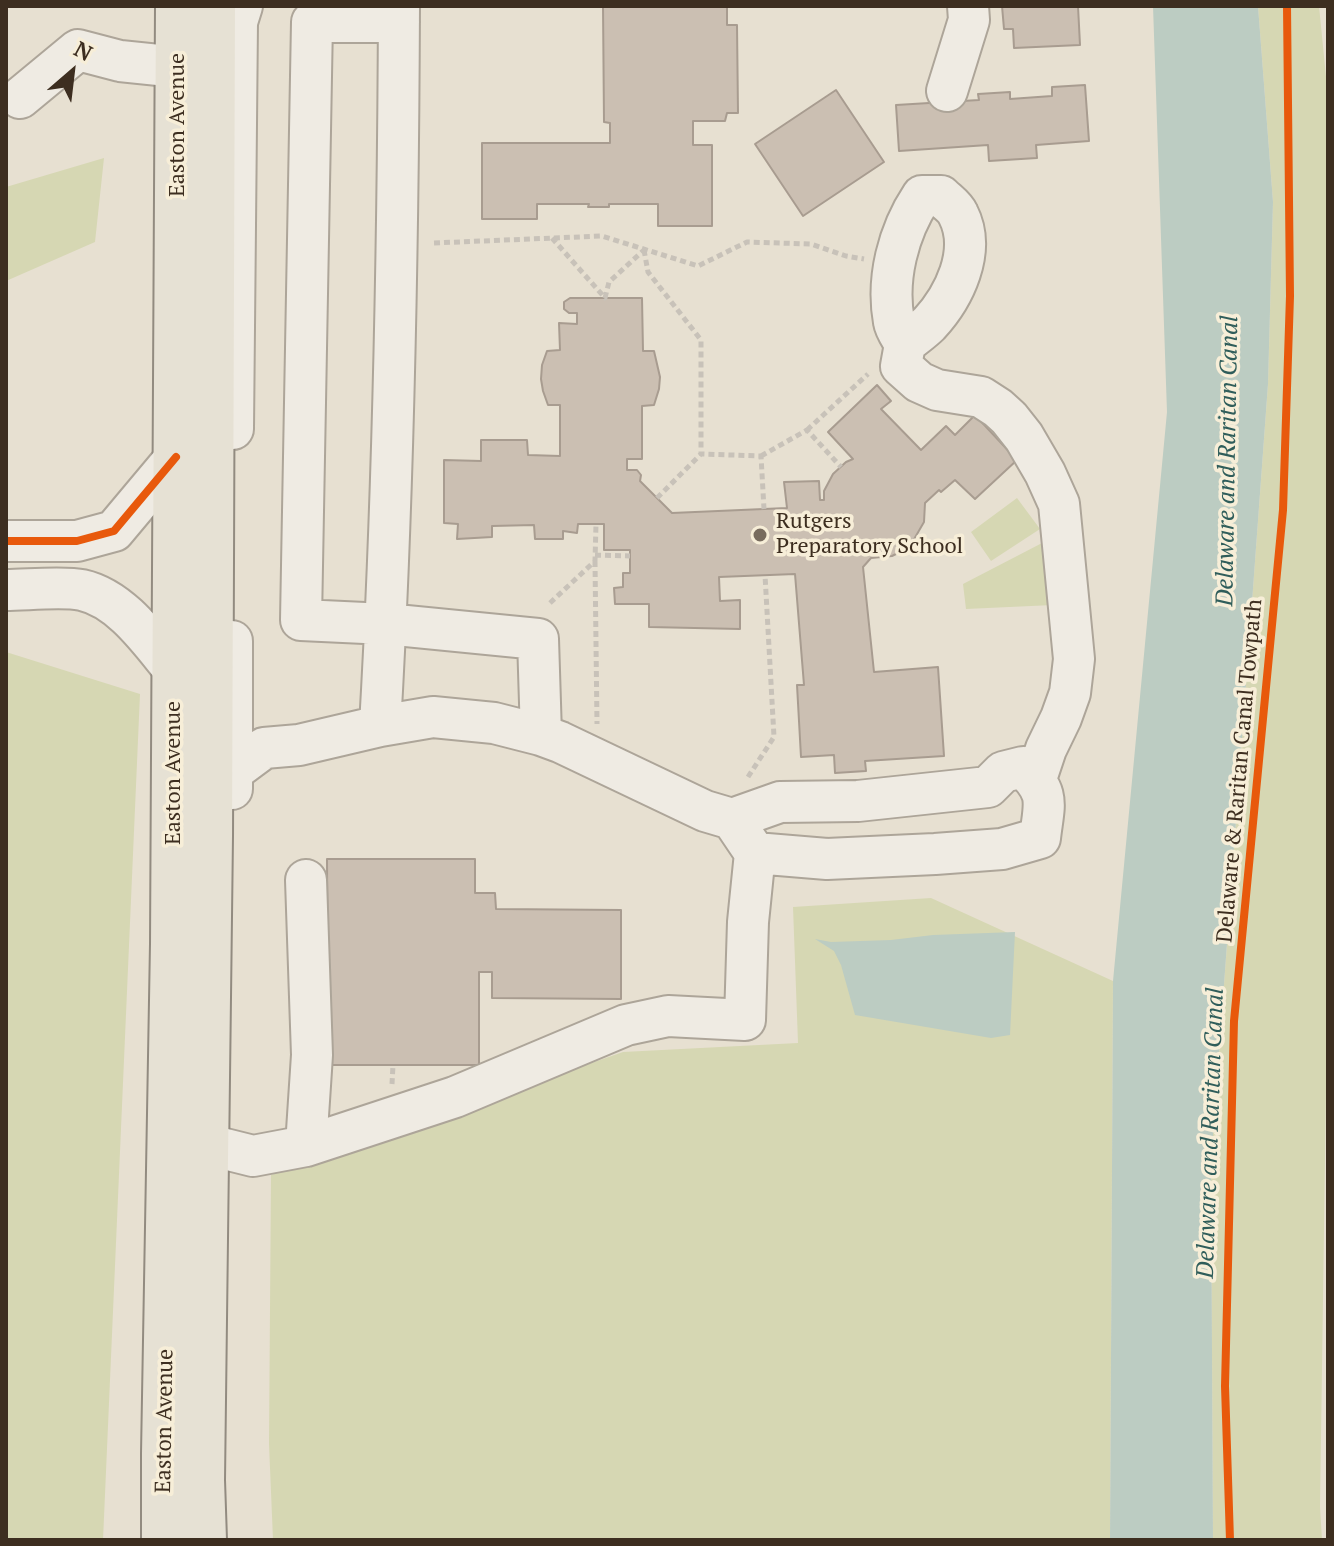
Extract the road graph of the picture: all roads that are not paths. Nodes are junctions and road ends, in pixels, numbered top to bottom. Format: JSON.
{"nodes":[{"id":1,"x":178,"y":6,"type":"edge"},
{"id":2,"x":213,"y":6,"type":"edge"},
{"id":3,"x":242,"y":6,"type":"edge"},
{"id":4,"x":968,"y":6,"type":"edge"},
{"id":5,"x":399,"y":14,"type":"edge"},
{"id":6,"x":178,"y":67,"type":"junction"},
{"id":7,"x":947,"y":91,"type":"dead end"},
{"id":8,"x":20,"y":98,"type":"dead end"},
{"id":9,"x":905,"y":344,"type":"dead end"},
{"id":10,"x":176,"y":457,"type":"junction"},
{"id":11,"x":6,"y":541,"type":"edge"},
{"id":12,"x":6,"y":590,"type":"edge"},
{"id":13,"x":386,"y":624,"type":"junction"},
{"id":14,"x":175,"y":671,"type":"junction"},
{"id":15,"x":380,"y":726,"type":"junction"},
{"id":16,"x":541,"y":735,"type":"junction"},
{"id":17,"x":233,"y":771,"type":"junction"},
{"id":18,"x":1036,"y":779,"type":"junction"},
{"id":19,"x":736,"y":803,"type":"junction"},
{"id":20,"x":755,"y":853,"type":"junction"},
{"id":21,"x":306,"y":880,"type":"dead end"},
{"id":22,"x":209,"y":940,"type":"junction"},
{"id":23,"x":205,"y":1144,"type":"junction"},
{"id":24,"x":306,"y":1146,"type":"junction"},
{"id":25,"x":164,"y":1540,"type":"edge"},
{"id":26,"x":204,"y":1540,"type":"edge"}],
"edges":[{"from":1,"to":6,"type":"main road","name":"Easton Avenue"},
{"from":2,"to":22,"type":"main road","name":"Easton Avenue"},
{"from":3,"to":17,"type":"street"},
{"from":4,"to":7,"type":"street"},
{"from":5,"to":13,"type":"street"},
{"from":5,"to":13,"type":"street"},
{"from":6,"to":8,"type":"street"},
{"from":6,"to":10,"type":"main road","name":"Easton Avenue"},
{"from":9,"to":18,"type":"street"},
{"from":10,"to":11,"type":"street"},
{"from":10,"to":14,"type":"main road","name":"Easton Avenue"},
{"from":12,"to":14,"type":"street"},
{"from":13,"to":15,"type":"street"},
{"from":13,"to":16,"type":"street"},
{"from":14,"to":25,"type":"main road","name":"Easton Avenue"},
{"from":15,"to":16,"type":"street"},
{"from":15,"to":17,"type":"street"},
{"from":16,"to":19,"type":"street"},
{"from":17,"to":22,"type":"street"},
{"from":18,"to":19,"type":"street"},
{"from":18,"to":20,"type":"street"},
{"from":19,"to":20,"type":"street"},
{"from":20,"to":24,"type":"street"},
{"from":21,"to":24,"type":"street"},
{"from":22,"to":23,"type":"main road","name":"Easton Avenue"},
{"from":23,"to":24,"type":"street"},
{"from":23,"to":26,"type":"main road","name":"Easton Avenue"}]}
